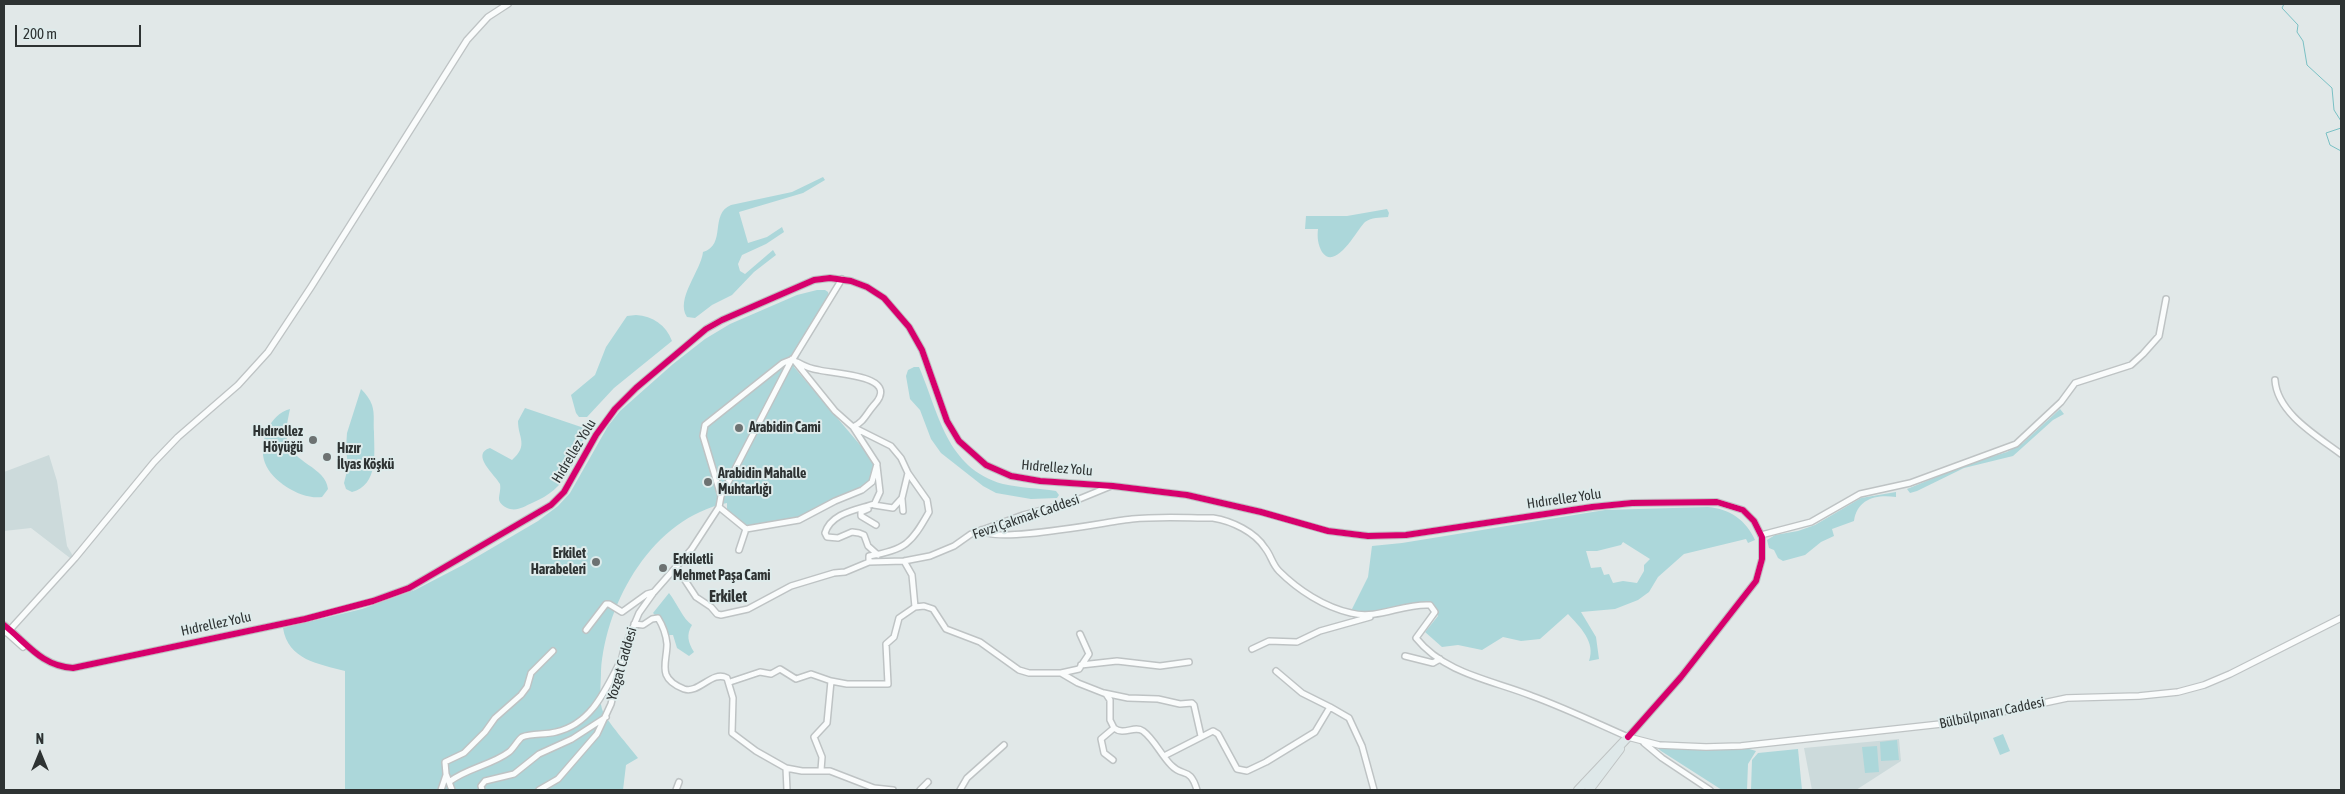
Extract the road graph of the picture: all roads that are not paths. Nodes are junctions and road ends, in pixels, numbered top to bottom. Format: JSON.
{"nodes":[{"id":1,"x":508,"y":4,"type":"edge"},
{"id":2,"x":842,"y":279,"type":"junction"},
{"id":3,"x":2166,"y":299,"type":"dead end"},
{"id":4,"x":792,"y":359,"type":"junction"},
{"id":5,"x":2276,"y":380,"type":"dead end"},
{"id":6,"x":852,"y":427,"type":"junction"},
{"id":7,"x":2341,"y":454,"type":"edge"},
{"id":8,"x":877,"y":466,"type":"junction"},
{"id":9,"x":908,"y":473,"type":"junction"},
{"id":10,"x":1113,"y":486,"type":"junction"},
{"id":11,"x":722,"y":496,"type":"junction"},
{"id":12,"x":902,"y":498,"type":"junction"},
{"id":13,"x":874,"y":505,"type":"junction"},
{"id":14,"x":719,"y":508,"type":"junction"},
{"id":15,"x":903,"y":511,"type":"dead end"},
{"id":16,"x":876,"y":525,"type":"dead end"},
{"id":17,"x":746,"y":529,"type":"junction"},
{"id":18,"x":981,"y":530,"type":"junction"},
{"id":19,"x":1761,"y":535,"type":"junction"},
{"id":20,"x":739,"y":550,"type":"dead end"},
{"id":21,"x":878,"y":555,"type":"junction"},
{"id":22,"x":904,"y":561,"type":"junction"},
{"id":23,"x":869,"y":562,"type":"junction"},
{"id":24,"x":677,"y":568,"type":"junction"},
{"id":25,"x":654,"y":592,"type":"junction"},
{"id":26,"x":915,"y":607,"type":"junction"},
{"id":27,"x":1375,"y":615,"type":"junction"},
{"id":28,"x":2341,"y":618,"type":"edge"},
{"id":29,"x":634,"y":624,"type":"junction"},
{"id":30,"x":4,"y":625,"type":"edge"},
{"id":31,"x":586,"y":630,"type":"dead end"},
{"id":32,"x":9,"y":632,"type":"edge"},
{"id":33,"x":1080,"y":634,"type":"dead end"},
{"id":34,"x":1252,"y":649,"type":"dead end"},
{"id":35,"x":553,"y":651,"type":"dead end"},
{"id":36,"x":1405,"y":656,"type":"dead end"},
{"id":37,"x":622,"y":657,"type":"junction"},
{"id":38,"x":1440,"y":660,"type":"junction"},
{"id":39,"x":1189,"y":662,"type":"dead end"},
{"id":40,"x":1081,"y":666,"type":"junction"},
{"id":41,"x":1276,"y":672,"type":"dead end"},
{"id":42,"x":1061,"y":673,"type":"junction"},
{"id":43,"x":832,"y":681,"type":"junction"},
{"id":44,"x":730,"y":682,"type":"junction"},
{"id":45,"x":1104,"y":694,"type":"junction"},
{"id":46,"x":1330,"y":707,"type":"junction"},
{"id":47,"x":606,"y":716,"type":"junction"},
{"id":48,"x":1114,"y":728,"type":"junction"},
{"id":49,"x":1201,"y":736,"type":"junction"},
{"id":50,"x":1628,"y":737,"type":"junction"},
{"id":51,"x":1644,"y":743,"type":"junction"},
{"id":52,"x":1004,"y":746,"type":"dead end"},
{"id":53,"x":1164,"y":756,"type":"junction"},
{"id":54,"x":1113,"y":760,"type":"dead end"},
{"id":55,"x":786,"y":768,"type":"junction"},
{"id":56,"x":820,"y":770,"type":"junction"},
{"id":57,"x":446,"y":774,"type":"junction"},
{"id":58,"x":448,"y":782,"type":"junction"},
{"id":59,"x":679,"y":782,"type":"dead end"},
{"id":60,"x":928,"y":782,"type":"dead end"},
{"id":61,"x":441,"y":790,"type":"edge"},
{"id":62,"x":452,"y":790,"type":"edge"},
{"id":63,"x":482,"y":790,"type":"edge"},
{"id":64,"x":539,"y":790,"type":"edge"},
{"id":65,"x":676,"y":790,"type":"edge"},
{"id":66,"x":787,"y":790,"type":"edge"},
{"id":67,"x":893,"y":790,"type":"edge"},
{"id":68,"x":920,"y":790,"type":"edge"},
{"id":69,"x":960,"y":790,"type":"edge"},
{"id":70,"x":1197,"y":790,"type":"edge"},
{"id":71,"x":1374,"y":790,"type":"edge"},
{"id":72,"x":1578,"y":790,"type":"edge"},
{"id":73,"x":1589,"y":790,"type":"edge"},
{"id":74,"x":1710,"y":790,"type":"edge"}],
"edges":[{"from":1,"to":32,"type":"street"},
{"from":2,"to":4,"type":"street"},
{"from":2,"to":10,"type":"street","name":"Hıdrellez Yolu"},
{"from":2,"to":32,"type":"street","name":"Hıdrellez Yolu"},
{"from":3,"to":19,"type":"street"},
{"from":4,"to":6,"type":"street"},
{"from":4,"to":6,"type":"street"},
{"from":4,"to":11,"type":"street"},
{"from":4,"to":11,"type":"street"},
{"from":5,"to":7,"type":"street"},
{"from":6,"to":8,"type":"street"},
{"from":6,"to":9,"type":"street"},
{"from":8,"to":13,"type":"street"},
{"from":8,"to":17,"type":"street"},
{"from":9,"to":12,"type":"street"},
{"from":9,"to":21,"type":"street"},
{"from":10,"to":18,"type":"street","name":"Fevzi Çakmak Caddesi"},
{"from":10,"to":19,"type":"street","name":"Hıdırellez Yolu"},
{"from":11,"to":14,"type":"street"},
{"from":12,"to":13,"type":"street"},
{"from":12,"to":15,"type":"street"},
{"from":13,"to":16,"type":"street"},
{"from":13,"to":21,"type":"street"},
{"from":14,"to":17,"type":"street"},
{"from":14,"to":24,"type":"street","name":"Yozgat Caddesi"},
{"from":17,"to":20,"type":"street"},
{"from":18,"to":22,"type":"street","name":"Fevzi Çakmak Caddesi"},
{"from":18,"to":27,"type":"street"},
{"from":19,"to":50,"type":"street"},
{"from":21,"to":23,"type":"street"},
{"from":22,"to":23,"type":"street","name":"Fevzi Çakmak Caddesi"},
{"from":22,"to":26,"type":"street"},
{"from":23,"to":24,"type":"street","name":"Fevzi Çakmak Caddesi"},
{"from":24,"to":25,"type":"street","name":"Yozgat Caddesi"},
{"from":25,"to":29,"type":"street","name":"Yozgat Caddesi"},
{"from":25,"to":31,"type":"street"},
{"from":26,"to":42,"type":"street"},
{"from":26,"to":43,"type":"street"},
{"from":27,"to":34,"type":"street"},
{"from":27,"to":38,"type":"street"},
{"from":28,"to":51,"type":"street","name":"Bülbülpınarı Caddesi"},
{"from":29,"to":37,"type":"street","name":"Yozgat Caddesi"},
{"from":29,"to":44,"type":"street"},
{"from":30,"to":32,"type":"street","name":"Hıdrellez Yolu"},
{"from":33,"to":40,"type":"street"},
{"from":35,"to":57,"type":"street"},
{"from":36,"to":38,"type":"street"},
{"from":37,"to":47,"type":"street","name":"Yozgat Caddesi"},
{"from":37,"to":58,"type":"street"},
{"from":38,"to":50,"type":"street"},
{"from":39,"to":40,"type":"street"},
{"from":40,"to":42,"type":"street"},
{"from":41,"to":46,"type":"street"},
{"from":42,"to":45,"type":"street"},
{"from":43,"to":44,"type":"street"},
{"from":43,"to":56,"type":"street"},
{"from":44,"to":55,"type":"street"},
{"from":45,"to":48,"type":"street"},
{"from":45,"to":49,"type":"street"},
{"from":46,"to":49,"type":"street"},
{"from":46,"to":71,"type":"street"},
{"from":47,"to":63,"type":"street"},
{"from":47,"to":64,"type":"street","name":"Yozgat Caddesi"},
{"from":48,"to":53,"type":"street"},
{"from":48,"to":54,"type":"street"},
{"from":49,"to":53,"type":"street"},
{"from":50,"to":51,"type":"street","name":"Bülbülpınarı Caddesi"},
{"from":50,"to":72,"type":"main road"},
{"from":50,"to":73,"type":"main road"},
{"from":51,"to":74,"type":"street"},
{"from":52,"to":69,"type":"street"},
{"from":53,"to":70,"type":"street"},
{"from":55,"to":56,"type":"street"},
{"from":55,"to":66,"type":"street"},
{"from":56,"to":67,"type":"street"},
{"from":57,"to":58,"type":"street"},
{"from":57,"to":61,"type":"street"},
{"from":58,"to":62,"type":"street"},
{"from":59,"to":65,"type":"street"},
{"from":60,"to":68,"type":"street"}]}
